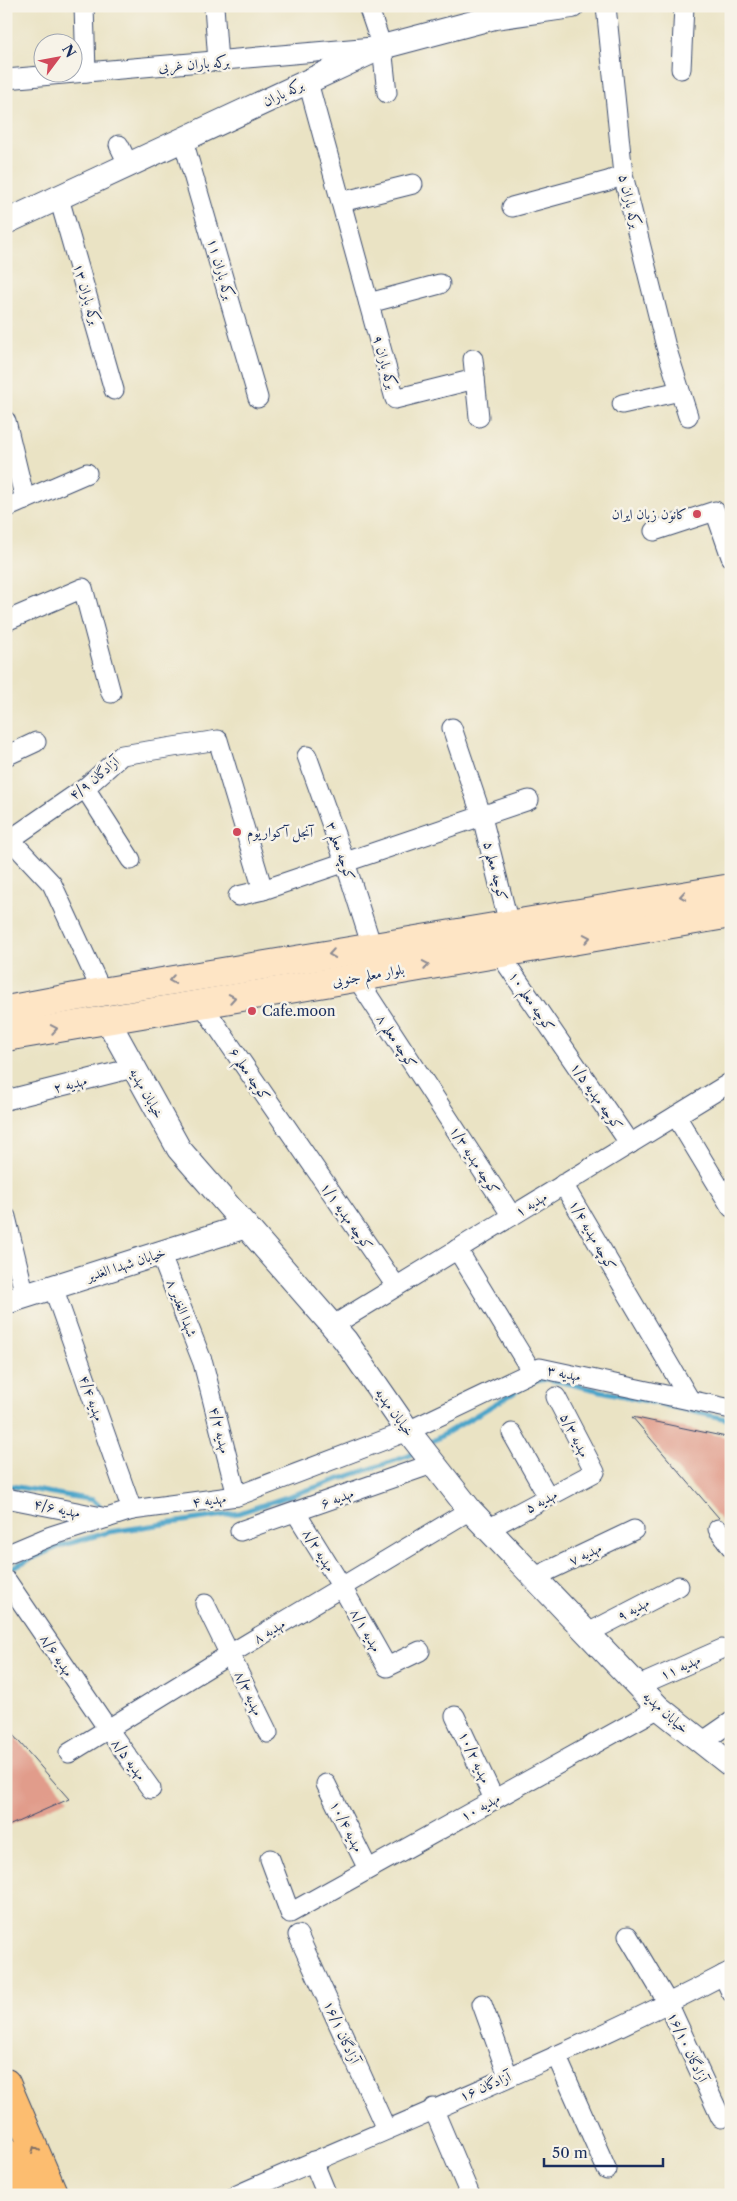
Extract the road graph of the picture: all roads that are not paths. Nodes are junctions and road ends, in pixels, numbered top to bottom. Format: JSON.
{"nodes":[{"id":1,"x":84,"y":6,"type":"edge"},
{"id":2,"x":214,"y":6,"type":"edge"},
{"id":3,"x":368,"y":6,"type":"edge"},
{"id":4,"x":572,"y":6,"type":"edge"},
{"id":5,"x":606,"y":6,"type":"edge"},
{"id":6,"x":684,"y":6,"type":"edge"},
{"id":7,"x":382,"y":47,"type":"junction"},
{"id":8,"x":218,"y":62,"type":"junction"},
{"id":9,"x":681,"y":69,"type":"dead end"},
{"id":10,"x":86,"y":72,"type":"junction"},
{"id":11,"x":6,"y":79,"type":"edge"},
{"id":12,"x":308,"y":82,"type":"junction"},
{"id":13,"x":387,"y":93,"type":"dead end"},
{"id":14,"x":183,"y":140,"type":"junction"},
{"id":15,"x":623,"y":175,"type":"junction"},
{"id":16,"x":412,"y":184,"type":"dead end"},
{"id":17,"x":59,"y":198,"type":"junction"},
{"id":18,"x":341,"y":202,"type":"junction"},
{"id":19,"x":512,"y":207,"type":"dead end"},
{"id":20,"x":6,"y":222,"type":"edge"},
{"id":21,"x":440,"y":284,"type":"dead end"},
{"id":22,"x":369,"y":303,"type":"junction"},
{"id":23,"x":473,"y":359,"type":"dead end"},
{"id":24,"x":475,"y":378,"type":"junction"},
{"id":25,"x":114,"y":390,"type":"dead end"},
{"id":26,"x":680,"y":391,"type":"junction"},
{"id":27,"x":258,"y":398,"type":"dead end"},
{"id":28,"x":622,"y":404,"type":"dead end"},
{"id":29,"x":688,"y":416,"type":"dead end"},
{"id":30,"x":479,"y":417,"type":"dead end"},
{"id":31,"x":6,"y":421,"type":"edge"},
{"id":32,"x":87,"y":473,"type":"dead end"},
{"id":33,"x":25,"y":500,"type":"junction"},
{"id":34,"x":6,"y":508,"type":"edge"},
{"id":35,"x":654,"y":531,"type":"dead end"},
{"id":36,"x":731,"y":557,"type":"edge"},
{"id":37,"x":6,"y":621,"type":"edge"},
{"id":38,"x":111,"y":693,"type":"dead end"},
{"id":39,"x":452,"y":728,"type":"dead end"},
{"id":40,"x":36,"y":742,"type":"dead end"},
{"id":41,"x":6,"y":756,"type":"edge"},
{"id":42,"x":307,"y":756,"type":"dead end"},
{"id":43,"x":85,"y":788,"type":"junction"},
{"id":44,"x":529,"y":800,"type":"dead end"},
{"id":45,"x":482,"y":817,"type":"junction"},
{"id":46,"x":9,"y":837,"type":"edge"},
{"id":47,"x":131,"y":860,"type":"dead end"},
{"id":48,"x":346,"y":862,"type":"junction"},
{"id":49,"x":731,"y":888,"type":"edge"},
{"id":50,"x":263,"y":890,"type":"junction"},
{"id":51,"x":238,"y":896,"type":"dead end"},
{"id":52,"x":731,"y":914,"type":"edge"},
{"id":53,"x":509,"y":924,"type":"junction"},
{"id":54,"x":372,"y":947,"type":"junction"},
{"id":55,"x":499,"y":953,"type":"junction"},
{"id":56,"x":356,"y":978,"type":"junction"},
{"id":57,"x":102,"y":992,"type":"junction"},
{"id":58,"x":201,"y":1004,"type":"junction"},
{"id":59,"x":6,"y":1010,"type":"edge"},
{"id":60,"x":107,"y":1019,"type":"junction"},
{"id":61,"x":6,"y":1037,"type":"edge"},
{"id":62,"x":564,"y":1049,"type":"joint"},
{"id":63,"x":134,"y":1068,"type":"junction"},
{"id":64,"x":731,"y":1082,"type":"edge"},
{"id":65,"x":6,"y":1100,"type":"edge"},
{"id":66,"x":439,"y":1104,"type":"joint"},
{"id":67,"x":676,"y":1116,"type":"junction"},
{"id":68,"x":630,"y":1144,"type":"junction"},
{"id":69,"x":298,"y":1145,"type":"joint"},
{"id":70,"x":564,"y":1184,"type":"junction"},
{"id":71,"x":731,"y":1207,"type":"edge"},
{"id":72,"x":512,"y":1216,"type":"junction"},
{"id":73,"x":6,"y":1217,"type":"edge"},
{"id":74,"x":246,"y":1226,"type":"junction"},
{"id":75,"x":457,"y":1249,"type":"junction"},
{"id":76,"x":160,"y":1253,"type":"junction"},
{"id":77,"x":396,"y":1286,"type":"junction"},
{"id":78,"x":53,"y":1287,"type":"junction"},
{"id":79,"x":16,"y":1299,"type":"edge"},
{"id":80,"x":332,"y":1326,"type":"junction"},
{"id":81,"x":203,"y":1363,"type":"joint"},
{"id":82,"x":532,"y":1372,"type":"junction"},
{"id":83,"x":556,"y":1397,"type":"dead end"},
{"id":84,"x":690,"y":1400,"type":"junction"},
{"id":85,"x":731,"y":1409,"type":"edge"},
{"id":86,"x":408,"y":1431,"type":"junction"},
{"id":87,"x":512,"y":1433,"type":"dead end"},
{"id":88,"x":435,"y":1463,"type":"junction"},
{"id":89,"x":595,"y":1472,"type":"joint"},
{"id":90,"x":236,"y":1496,"type":"junction"},
{"id":91,"x":548,"y":1497,"type":"junction"},
{"id":92,"x":6,"y":1498,"type":"edge"},
{"id":93,"x":132,"y":1510,"type":"junction"},
{"id":94,"x":470,"y":1510,"type":"junction"},
{"id":95,"x":296,"y":1513,"type":"junction"},
{"id":96,"x":108,"y":1519,"type":"junction"},
{"id":97,"x":488,"y":1529,"type":"junction"},
{"id":98,"x":718,"y":1529,"type":"dead end"},
{"id":99,"x":634,"y":1530,"type":"dead end"},
{"id":100,"x":240,"y":1531,"type":"dead end"},
{"id":101,"x":731,"y":1547,"type":"edge"},
{"id":102,"x":6,"y":1555,"type":"edge"},
{"id":103,"x":535,"y":1577,"type":"junction"},
{"id":104,"x":7,"y":1581,"type":"edge"},
{"id":105,"x":679,"y":1586,"type":"dead end"},
{"id":106,"x":342,"y":1587,"type":"junction"},
{"id":107,"x":205,"y":1604,"type":"dead end"},
{"id":108,"x":588,"y":1633,"type":"junction"},
{"id":109,"x":722,"y":1649,"type":"dead end"},
{"id":110,"x":420,"y":1651,"type":"dead end"},
{"id":111,"x":230,"y":1654,"type":"junction"},
{"id":112,"x":638,"y":1686,"type":"junction"},
{"id":113,"x":659,"y":1708,"type":"junction"},
{"id":114,"x":455,"y":1716,"type":"dead end"},
{"id":115,"x":731,"y":1722,"type":"edge"},
{"id":116,"x":108,"y":1730,"type":"junction"},
{"id":117,"x":268,"y":1733,"type":"dead end"},
{"id":118,"x":702,"y":1742,"type":"junction"},
{"id":119,"x":69,"y":1753,"type":"dead end"},
{"id":120,"x":731,"y":1765,"type":"edge"},
{"id":121,"x":326,"y":1784,"type":"dead end"},
{"id":122,"x":152,"y":1789,"type":"dead end"},
{"id":123,"x":494,"y":1799,"type":"junction"},
{"id":124,"x":270,"y":1860,"type":"dead end"},
{"id":125,"x":368,"y":1869,"type":"junction"},
{"id":126,"x":298,"y":1935,"type":"dead end"},
{"id":127,"x":628,"y":1936,"type":"dead end"},
{"id":128,"x":727,"y":1973,"type":"edge"},
{"id":129,"x":731,"y":1992,"type":"edge"},
{"id":130,"x":668,"y":2003,"type":"junction"},
{"id":131,"x":482,"y":2004,"type":"dead end"},
{"id":132,"x":556,"y":2055,"type":"junction"},
{"id":133,"x":508,"y":2076,"type":"junction"},
{"id":134,"x":6,"y":2083,"type":"edge"},
{"id":135,"x":433,"y":2108,"type":"junction"},
{"id":136,"x":721,"y":2118,"type":"dead end"},
{"id":137,"x":386,"y":2129,"type":"junction"},
{"id":138,"x":6,"y":2151,"type":"edge"},
{"id":139,"x":313,"y":2161,"type":"junction"},
{"id":140,"x":606,"y":2170,"type":"dead end"},
{"id":141,"x":25,"y":2195,"type":"edge"},
{"id":142,"x":54,"y":2195,"type":"edge"},
{"id":143,"x":237,"y":2195,"type":"edge"},
{"id":144,"x":327,"y":2195,"type":"edge"},
{"id":145,"x":470,"y":2195,"type":"edge"}],
"edges":[{"from":1,"to":10,"type":"street"},
{"from":2,"to":8,"type":"street"},
{"from":3,"to":7,"type":"street"},
{"from":4,"to":7,"type":"street","name":"برکه باران"},
{"from":5,"to":15,"type":"street","name":"برکه باران ۵"},
{"from":6,"to":9,"type":"street"},
{"from":7,"to":8,"type":"street","name":"برکه باران غربی"},
{"from":7,"to":12,"type":"street","name":"برکه باران"},
{"from":7,"to":13,"type":"street"},
{"from":8,"to":10,"type":"street","name":"برکه باران غربی"},
{"from":10,"to":11,"type":"street","name":"برکه باران غربی"},
{"from":12,"to":14,"type":"street","name":"برکه باران"},
{"from":12,"to":18,"type":"street","name":"برکه باران ۹"},
{"from":14,"to":17,"type":"street","name":"برکه باران"},
{"from":14,"to":27,"type":"street","name":"برکه باران ۱۱"},
{"from":15,"to":19,"type":"street"},
{"from":15,"to":26,"type":"street","name":"برکه باران ۵"},
{"from":16,"to":18,"type":"street"},
{"from":17,"to":20,"type":"street","name":"برکه باران"},
{"from":17,"to":25,"type":"street","name":"برکه باران ۱۳"},
{"from":18,"to":22,"type":"street","name":"برکه باران ۹"},
{"from":21,"to":22,"type":"street"},
{"from":22,"to":24,"type":"street","name":"برکه باران ۹"},
{"from":23,"to":24,"type":"street"},
{"from":24,"to":30,"type":"street"},
{"from":26,"to":28,"type":"street"},
{"from":26,"to":29,"type":"street","name":"برکه باران ۵"},
{"from":31,"to":33,"type":"street"},
{"from":32,"to":33,"type":"street"},
{"from":33,"to":34,"type":"street"},
{"from":35,"to":36,"type":"street"},
{"from":37,"to":38,"type":"street"},
{"from":39,"to":45,"type":"street","name":"کوچه معلم ۵"},
{"from":40,"to":41,"type":"street"},
{"from":42,"to":48,"type":"street","name":"کوچه معلم ۳"},
{"from":43,"to":46,"type":"street","name":"آزادگان ۴/۹"},
{"from":43,"to":47,"type":"street"},
{"from":43,"to":50,"type":"street","name":"آزادگان ۴/۹"},
{"from":44,"to":45,"type":"street"},
{"from":45,"to":48,"type":"street"},
{"from":45,"to":53,"type":"street","name":"کوچه معلم ۵"},
{"from":46,"to":57,"type":"street"},
{"from":48,"to":50,"type":"street"},
{"from":48,"to":54,"type":"street","name":"کوچه معلم ۳"},
{"from":49,"to":53,"type":"main road","name":"بلوار معلم جنوبی","one_way":true},
{"from":50,"to":51,"type":"street"},
{"from":55,"to":52,"type":"main road","name":"بلوار معلم جنوبی","one_way":true},
{"from":53,"to":54,"type":"main road","name":"بلوار معلم جنوبی"},
{"from":54,"to":57,"type":"main road","name":"بلوار معلم جنوبی","one_way":true},
{"from":56,"to":55,"type":"main road","name":"بلوار معلم جنوبی","one_way":true},
{"from":55,"to":62,"type":"street","name":"کوچه معلم ۱۰"},
{"from":58,"to":56,"type":"main road","name":"بلوار معلم جنوبی","one_way":true},
{"from":56,"to":66,"type":"street","name":"کوچه معلم ۸"},
{"from":57,"to":59,"type":"main road","name":"بلوار معلم جنوبی"},
{"from":58,"to":60,"type":"main road","name":"بلوار معلم جنوبی"},
{"from":58,"to":69,"type":"street","name":"کوچه معلم ۶"},
{"from":61,"to":60,"type":"main road","name":"بلوار معلم جنوبی","one_way":true},
{"from":60,"to":63,"type":"street","name":"خیابان مهدیه"},
{"from":62,"to":68,"type":"street","name":"کوچه مهدیه ۱/۵"},
{"from":63,"to":65,"type":"street","name":"مهدیه ۲"},
{"from":63,"to":74,"type":"street","name":"خیابان مهدیه"},
{"from":64,"to":67,"type":"street","name":"مهدیه ۱"},
{"from":66,"to":72,"type":"street","name":"کوچه مهدیه ۱/۳"},
{"from":67,"to":68,"type":"street","name":"مهدیه ۱"},
{"from":67,"to":71,"type":"street"},
{"from":68,"to":70,"type":"street","name":"مهدیه ۱"},
{"from":69,"to":77,"type":"street","name":"کوچه مهدیه ۱/۱"},
{"from":70,"to":72,"type":"street","name":"مهدیه ۱"},
{"from":70,"to":84,"type":"street","name":"کوچه مهدیه ۱/۴"},
{"from":72,"to":75,"type":"street","name":"مهدیه ۱"},
{"from":73,"to":79,"type":"street"},
{"from":74,"to":76,"type":"street","name":"خیابان شهدا الغدیر"},
{"from":74,"to":80,"type":"street","name":"خیابان مهدیه"},
{"from":75,"to":77,"type":"street","name":"مهدیه ۱"},
{"from":75,"to":82,"type":"street"},
{"from":76,"to":78,"type":"street","name":"خیابان شهدا الغدیر"},
{"from":76,"to":81,"type":"street","name":"شهدا الغدیر ۸"},
{"from":77,"to":80,"type":"street","name":"مهدیه ۱"},
{"from":78,"to":79,"type":"street","name":"خیابان شهدا الغدیر"},
{"from":78,"to":93,"type":"street","name":"مهدیه ۴/۴"},
{"from":80,"to":86,"type":"street","name":"خیابان مهدیه"},
{"from":81,"to":90,"type":"street","name":"مهدیه ۴/۲"},
{"from":82,"to":84,"type":"street","name":"مهدیه ۳"},
{"from":82,"to":86,"type":"street","name":"مهدیه ۳"},
{"from":83,"to":89,"type":"street","name":"مهدیه ۵/۳"},
{"from":84,"to":85,"type":"street","name":"مهدیه ۳"},
{"from":86,"to":88,"type":"street","name":"خیابان مهدیه"},
{"from":86,"to":90,"type":"street","name":"مهدیه ۴"},
{"from":87,"to":91,"type":"street"},
{"from":88,"to":94,"type":"street","name":"خیابان مهدیه"},
{"from":88,"to":95,"type":"street","name":"مهدیه ۶"},
{"from":89,"to":91,"type":"street","name":"مهدیه ۵"},
{"from":90,"to":93,"type":"street","name":"مهدیه ۴"},
{"from":91,"to":97,"type":"street","name":"مهدیه ۵"},
{"from":92,"to":96,"type":"street","name":"مهدیه ۴/۶"},
{"from":93,"to":96,"type":"street","name":"مهدیه ۴"},
{"from":94,"to":97,"type":"street","name":"خیابان مهدیه"},
{"from":94,"to":106,"type":"street","name":"مهدیه ۸"},
{"from":95,"to":100,"type":"street","name":"مهدیه ۶"},
{"from":95,"to":106,"type":"street","name":"مهدیه ۸/۲"},
{"from":96,"to":102,"type":"street","name":"مهدیه ۴"},
{"from":97,"to":103,"type":"street","name":"خیابان مهدیه"},
{"from":98,"to":101,"type":"street"},
{"from":99,"to":103,"type":"street","name":"مهدیه ۷"},
{"from":103,"to":108,"type":"street","name":"خیابان مهدیه"},
{"from":104,"to":116,"type":"street","name":"مهدیه ۸/۶"},
{"from":105,"to":108,"type":"street","name":"مهدیه ۹"},
{"from":106,"to":110,"type":"street","name":"مهدیه ۸/۱"},
{"from":106,"to":111,"type":"street","name":"مهدیه ۸"},
{"from":107,"to":111,"type":"street","name":"مهدیه ۸/۳"},
{"from":108,"to":112,"type":"street","name":"خیابان مهدیه"},
{"from":109,"to":112,"type":"street","name":"مهدیه ۱۱"},
{"from":111,"to":116,"type":"street","name":"مهدیه ۸"},
{"from":111,"to":117,"type":"street","name":"مهدیه ۸/۳"},
{"from":112,"to":113,"type":"street","name":"خیابان مهدیه"},
{"from":113,"to":118,"type":"street","name":"خیابان مهدیه"},
{"from":113,"to":123,"type":"street","name":"مهدیه ۱۰"},
{"from":114,"to":123,"type":"street","name":"مهدیه ۱۰/۲"},
{"from":115,"to":118,"type":"street"},
{"from":116,"to":119,"type":"street","name":"مهدیه ۸"},
{"from":116,"to":122,"type":"street","name":"مهدیه ۸/۵"},
{"from":118,"to":120,"type":"street","name":"خیابان مهدیه"},
{"from":121,"to":125,"type":"street","name":"مهدیه ۱۰/۴"},
{"from":123,"to":125,"type":"street","name":"مهدیه ۱۰"},
{"from":124,"to":125,"type":"street","name":"مهدیه ۱۰"},
{"from":126,"to":137,"type":"street","name":"آزادگان ۱۶/۱"},
{"from":127,"to":130,"type":"street","name":"آزادگان ۱۶/۱۰"},
{"from":128,"to":129,"type":"street"},
{"from":128,"to":130,"type":"street","name":"آزادگان ۱۶"},
{"from":130,"to":132,"type":"street","name":"آزادگان ۱۶"},
{"from":130,"to":136,"type":"street","name":"آزادگان ۱۶/۱۰"},
{"from":131,"to":133,"type":"street"},
{"from":132,"to":133,"type":"street","name":"آزادگان ۱۶"},
{"from":132,"to":140,"type":"street"},
{"from":133,"to":135,"type":"street","name":"آزادگان ۱۶"},
{"from":142,"to":134,"type":"main road","one_way":true},
{"from":135,"to":137,"type":"street","name":"آزادگان ۱۶"},
{"from":135,"to":145,"type":"street"},
{"from":137,"to":139,"type":"street","name":"آزادگان ۱۶"},
{"from":138,"to":141,"type":"main road"},
{"from":139,"to":143,"type":"street","name":"آزادگان ۱۶"},
{"from":139,"to":144,"type":"street"}]}
